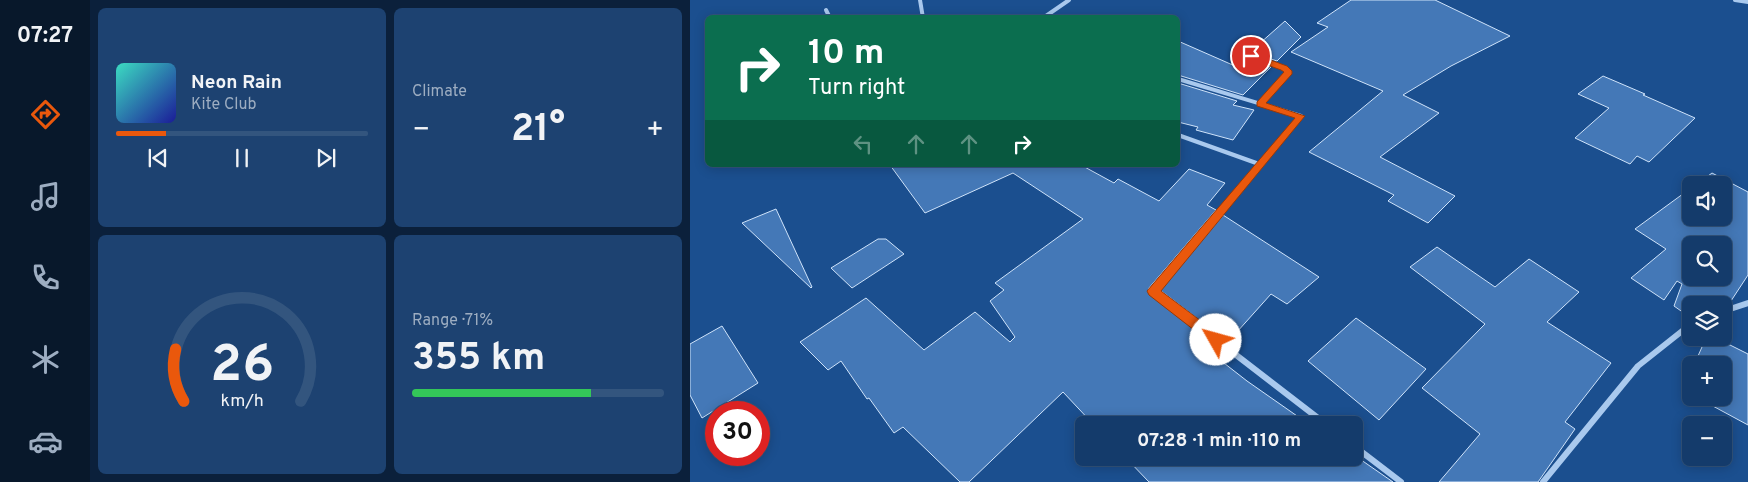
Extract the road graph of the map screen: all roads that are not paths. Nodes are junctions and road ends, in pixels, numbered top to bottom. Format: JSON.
{"nodes":[{"id":1,"x":920,"y":0,"type":"edge"},
{"id":2,"x":1069,"y":0,"type":"edge"},
{"id":3,"x":1734,"y":0,"type":"edge"},
{"id":4,"x":1748,"y":2,"type":"edge"},
{"id":5,"x":826,"y":10,"type":"dead end"},
{"id":6,"x":828,"y":15,"type":"edge"},
{"id":7,"x":923,"y":15,"type":"edge"},
{"id":8,"x":1047,"y":15,"type":"edge"},
{"id":9,"x":1234,"y":50,"type":"dead end"},
{"id":10,"x":1180,"y":80,"type":"edge"},
{"id":11,"x":1260,"y":104,"type":"junction"},
{"id":12,"x":1180,"y":136,"type":"edge"},
{"id":13,"x":1259,"y":164,"type":"junction"},
{"id":14,"x":1748,"y":304,"type":"edge"},
{"id":15,"x":1732,"y":309,"type":"edge"},
{"id":16,"x":1682,"y":331,"type":"edge"},
{"id":17,"x":1314,"y":416,"type":"edge"},
{"id":18,"x":1363,"y":453,"type":"edge"},
{"id":19,"x":1400,"y":482,"type":"edge"},
{"id":20,"x":1543,"y":482,"type":"edge"}],
"edges":[{"from":1,"to":7,"type":"street"},
{"from":2,"to":8,"type":"street"},
{"from":3,"to":4,"type":"street"},
{"from":5,"to":6,"type":"street"},
{"from":9,"to":11,"type":"street"},
{"from":10,"to":11,"type":"street"},
{"from":11,"to":13,"type":"street"},
{"from":12,"to":13,"type":"street"},
{"from":13,"to":17,"type":"street"},
{"from":14,"to":15,"type":"street"},
{"from":16,"to":20,"type":"street"},
{"from":18,"to":19,"type":"street"}]}
